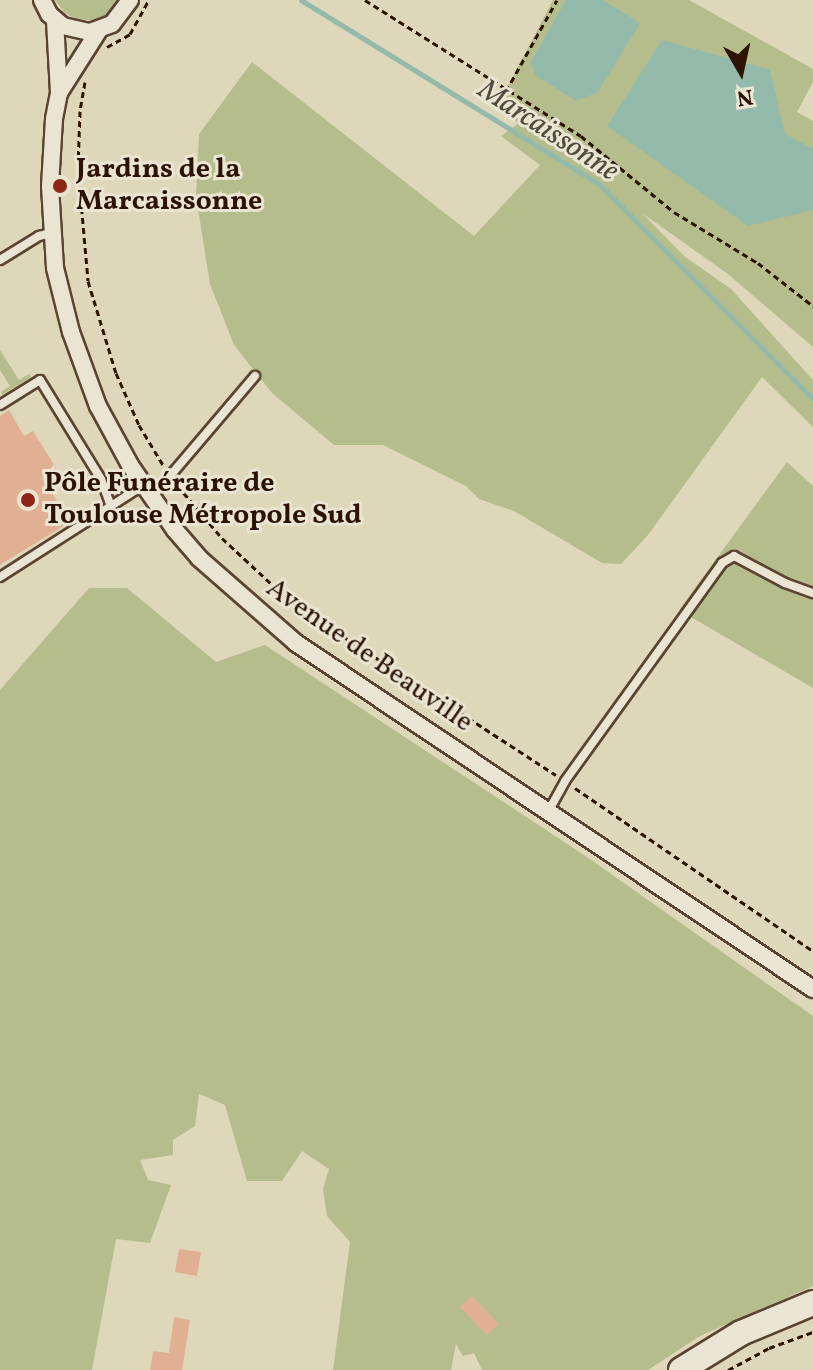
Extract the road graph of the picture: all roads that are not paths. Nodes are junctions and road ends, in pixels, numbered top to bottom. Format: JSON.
{"nodes":[{"id":1,"x":42,"y":0,"type":"edge"},
{"id":2,"x":130,"y":0,"type":"edge"},
{"id":3,"x":55,"y":21,"type":"junction"},
{"id":4,"x":99,"y":30,"type":"junction"},
{"id":5,"x":59,"y":93,"type":"junction"},
{"id":6,"x":51,"y":233,"type":"junction"},
{"id":7,"x":0,"y":260,"type":"edge"},
{"id":8,"x":255,"y":376,"type":"dead end"},
{"id":9,"x":0,"y":405,"type":"edge"},
{"id":10,"x":146,"y":492,"type":"junction"},
{"id":11,"x":111,"y":506,"type":"junction"},
{"id":12,"x":0,"y":577,"type":"edge"},
{"id":13,"x":813,"y":593,"type":"edge"},
{"id":14,"x":548,"y":812,"type":"junction"},
{"id":15,"x":813,"y":989,"type":"edge"},
{"id":16,"x":813,"y":1303,"type":"edge"},
{"id":17,"x":681,"y":1370,"type":"edge"}],
"edges":[{"from":1,"to":3,"type":"street"},
{"from":2,"to":4,"type":"street","name":"Avenue de Beauville"},
{"from":3,"to":4,"type":"street"},
{"from":3,"to":5,"type":"street","name":"Avenue de Beauville"},
{"from":4,"to":5,"type":"street","name":"Avenue de Beauville"},
{"from":5,"to":6,"type":"street","name":"Avenue de Beauville"},
{"from":6,"to":7,"type":"lane"},
{"from":6,"to":10,"type":"street","name":"Avenue de Beauville"},
{"from":8,"to":10,"type":"lane"},
{"from":9,"to":11,"type":"lane"},
{"from":10,"to":11,"type":"lane"},
{"from":10,"to":14,"type":"street","name":"Avenue de Beauville"},
{"from":11,"to":12,"type":"lane"},
{"from":13,"to":14,"type":"lane"},
{"from":14,"to":15,"type":"street","name":"Avenue de Beauville"},
{"from":16,"to":17,"type":"main road"}]}
